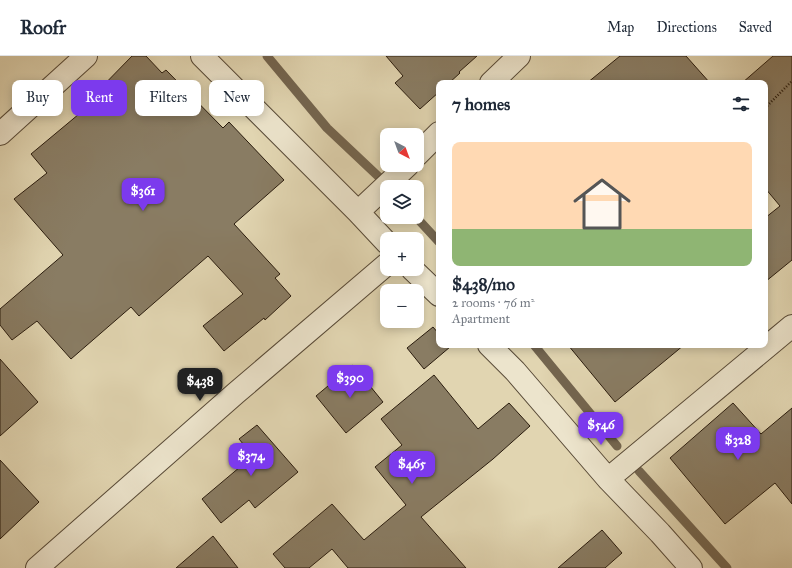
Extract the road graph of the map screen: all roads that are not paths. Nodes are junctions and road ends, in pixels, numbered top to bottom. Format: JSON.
{"nodes":[{"id":1,"x":86,"y":56,"type":"edge"},
{"id":2,"x":202,"y":56,"type":"edge"},
{"id":3,"x":519,"y":56,"type":"edge"},
{"id":4,"x":494,"y":80,"type":"edge"},
{"id":5,"x":0,"y":134,"type":"edge"},
{"id":6,"x":436,"y":136,"type":"edge"},
{"id":7,"x":424,"y":148,"type":"edge"},
{"id":8,"x":401,"y":172,"type":"edge"},
{"id":9,"x":358,"y":212,"type":"junction"},
{"id":10,"x":380,"y":236,"type":"edge"},
{"id":11,"x":380,"y":270,"type":"edge"},
{"id":12,"x":419,"y":276,"type":"edge"},
{"id":13,"x":436,"y":293,"type":"edge"},
{"id":14,"x":792,"y":326,"type":"edge"},
{"id":15,"x":768,"y":346,"type":"edge"},
{"id":16,"x":492,"y":348,"type":"edge"},
{"id":17,"x":766,"y":348,"type":"edge"},
{"id":18,"x":608,"y":479,"type":"junction"},
{"id":19,"x":37,"y":568,"type":"edge"},
{"id":20,"x":690,"y":568,"type":"edge"}],
"edges":[{"from":1,"to":5,"type":"street"},
{"from":2,"to":9,"type":"street"},
{"from":3,"to":4,"type":"street"},
{"from":6,"to":7,"type":"street"},
{"from":8,"to":9,"type":"street"},
{"from":9,"to":10,"type":"street"},
{"from":11,"to":19,"type":"street"},
{"from":12,"to":13,"type":"street"},
{"from":14,"to":15,"type":"street"},
{"from":16,"to":18,"type":"street"},
{"from":17,"to":18,"type":"street"},
{"from":18,"to":20,"type":"street"}]}
